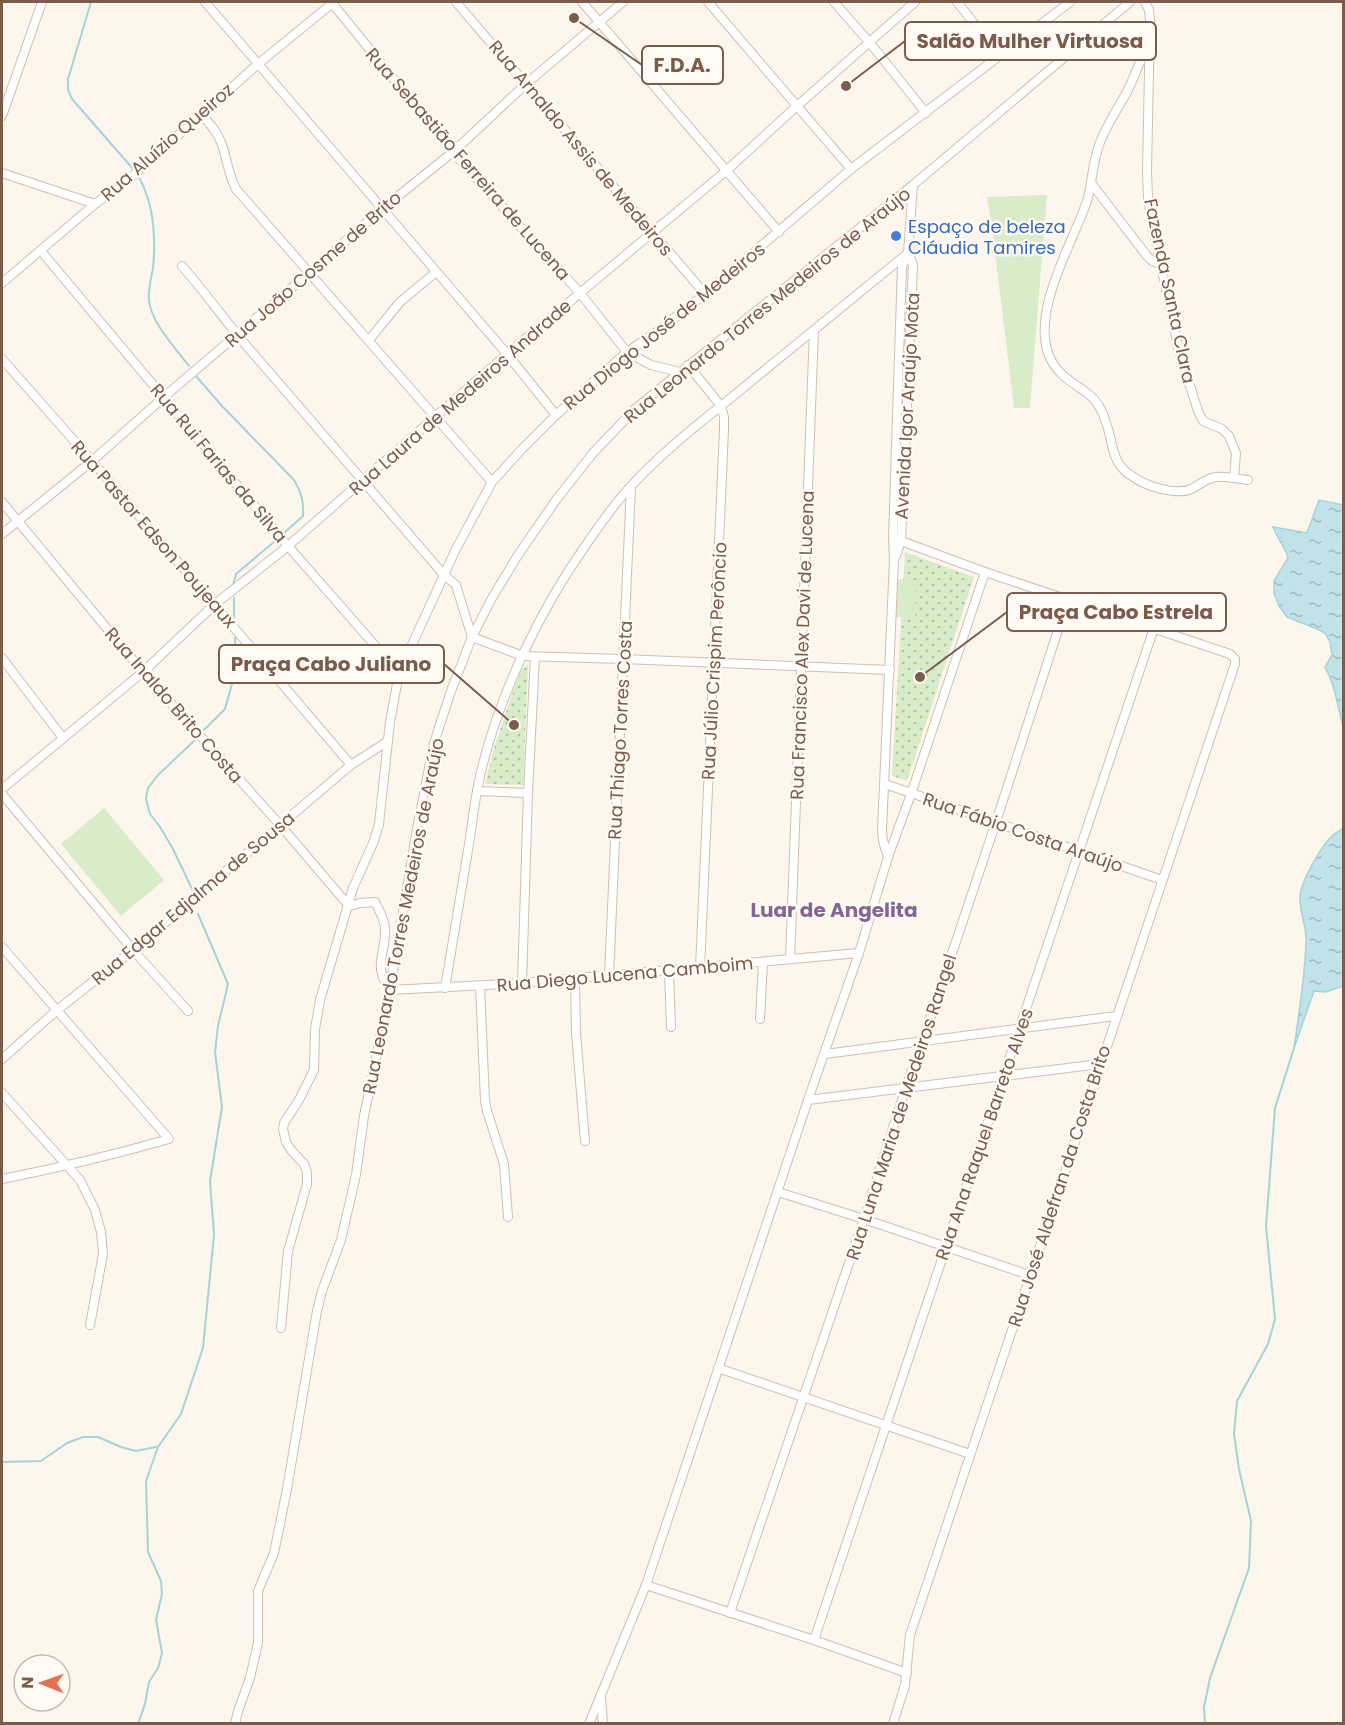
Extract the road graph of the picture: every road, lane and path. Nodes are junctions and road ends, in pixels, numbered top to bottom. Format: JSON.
{"nodes":[{"id":1,"x":42,"y":2,"type":"edge"},
{"id":2,"x":205,"y":2,"type":"edge"},
{"id":3,"x":333,"y":2,"type":"edge"},
{"id":4,"x":456,"y":2,"type":"edge"},
{"id":5,"x":582,"y":2,"type":"edge"},
{"id":6,"x":623,"y":2,"type":"edge"},
{"id":7,"x":708,"y":2,"type":"edge"},
{"id":8,"x":834,"y":2,"type":"edge"},
{"id":9,"x":915,"y":2,"type":"edge"},
{"id":10,"x":957,"y":2,"type":"edge"},
{"id":11,"x":1070,"y":2,"type":"edge"},
{"id":12,"x":1130,"y":2,"type":"edge"},
{"id":13,"x":1145,"y":2,"type":"edge"},
{"id":14,"x":599,"y":22,"type":"junction"},
{"id":15,"x":1150,"y":33,"type":"junction"},
{"id":16,"x":870,"y":43,"type":"junction"},
{"id":17,"x":1000,"y":56,"type":"junction"},
{"id":18,"x":258,"y":64,"type":"junction"},
{"id":19,"x":527,"y":83,"type":"junction"},
{"id":20,"x":797,"y":106,"type":"junction"},
{"id":21,"x":926,"y":113,"type":"junction"},
{"id":22,"x":201,"y":114,"type":"junction"},
{"id":23,"x":2,"y":116,"type":"edge"},
{"id":24,"x":453,"y":152,"type":"junction"},
{"id":25,"x":851,"y":169,"type":"junction"},
{"id":26,"x":726,"y":171,"type":"junction"},
{"id":27,"x":2,"y":173,"type":"edge"},
{"id":28,"x":1091,"y":183,"type":"junction"},
{"id":29,"x":913,"y":185,"type":"junction"},
{"id":30,"x":95,"y":204,"type":"junction"},
{"id":31,"x":381,"y":209,"type":"junction"},
{"id":32,"x":652,"y":231,"type":"junction"},
{"id":33,"x":779,"y":232,"type":"junction"},
{"id":34,"x":41,"y":251,"type":"junction"},
{"id":35,"x":908,"y":253,"type":"junction"},
{"id":36,"x":1161,"y":264,"type":"junction"},
{"id":37,"x":182,"y":266,"type":"dead end"},
{"id":38,"x":436,"y":272,"type":"junction"},
{"id":39,"x":309,"y":273,"type":"junction"},
{"id":40,"x":2,"y":283,"type":"edge"},
{"id":41,"x":580,"y":293,"type":"junction"},
{"id":42,"x":705,"y":294,"type":"junction"},
{"id":43,"x":814,"y":330,"type":"junction"},
{"id":44,"x":237,"y":334,"type":"junction"},
{"id":45,"x":369,"y":340,"type":"junction"},
{"id":46,"x":627,"y":352,"type":"junction"},
{"id":47,"x":507,"y":354,"type":"junction"},
{"id":48,"x":2,"y":359,"type":"edge"},
{"id":49,"x":688,"y":365,"type":"junction"},
{"id":50,"x":680,"y":372,"type":"junction"},
{"id":51,"x":164,"y":396,"type":"junction"},
{"id":52,"x":721,"y":406,"type":"junction"},
{"id":53,"x":556,"y":415,"type":"junction"},
{"id":54,"x":435,"y":416,"type":"junction"},
{"id":55,"x":92,"y":461,"type":"junction"},
{"id":56,"x":1234,"y":478,"type":"junction"},
{"id":57,"x":1248,"y":480,"type":"dead end"},
{"id":58,"x":362,"y":481,"type":"junction"},
{"id":59,"x":492,"y":482,"type":"junction"},
{"id":60,"x":631,"y":486,"type":"junction"},
{"id":61,"x":2,"y":502,"type":"edge"},
{"id":62,"x":18,"y":520,"type":"junction"},
{"id":63,"x":2,"y":534,"type":"edge"},
{"id":64,"x":897,"y":539,"type":"junction"},
{"id":65,"x":288,"y":546,"type":"junction"},
{"id":66,"x":986,"y":572,"type":"junction"},
{"id":67,"x":444,"y":574,"type":"junction"},
{"id":68,"x":1068,"y":599,"type":"junction"},
{"id":69,"x":214,"y":605,"type":"junction"},
{"id":70,"x":1154,"y":628,"type":"junction"},
{"id":71,"x":472,"y":638,"type":"junction"},
{"id":72,"x":523,"y":656,"type":"junction"},
{"id":73,"x":535,"y":657,"type":"junction"},
{"id":74,"x":2,"y":658,"type":"edge"},
{"id":75,"x":623,"y":659,"type":"junction"},
{"id":76,"x":713,"y":662,"type":"junction"},
{"id":77,"x":800,"y":666,"type":"junction"},
{"id":78,"x":890,"y":670,"type":"junction"},
{"id":79,"x":143,"y":672,"type":"junction"},
{"id":80,"x":399,"y":673,"type":"junction"},
{"id":81,"x":63,"y":738,"type":"junction"},
{"id":82,"x":388,"y":741,"type":"junction"},
{"id":83,"x":351,"y":765,"type":"junction"},
{"id":84,"x":885,"y":784,"type":"junction"},
{"id":85,"x":2,"y":789,"type":"edge"},
{"id":86,"x":477,"y":791,"type":"junction"},
{"id":87,"x":528,"y":793,"type":"junction"},
{"id":88,"x":2,"y":794,"type":"edge"},
{"id":89,"x":911,"y":794,"type":"junction"},
{"id":90,"x":996,"y":822,"type":"junction"},
{"id":91,"x":281,"y":826,"type":"junction"},
{"id":92,"x":1079,"y":851,"type":"junction"},
{"id":93,"x":888,"y":857,"type":"junction"},
{"id":94,"x":1162,"y":880,"type":"junction"},
{"id":95,"x":348,"y":906,"type":"junction"},
{"id":96,"x":2,"y":947,"type":"edge"},
{"id":97,"x":133,"y":950,"type":"junction"},
{"id":98,"x":859,"y":953,"type":"junction"},
{"id":99,"x":790,"y":959,"type":"junction"},
{"id":100,"x":763,"y":962,"type":"junction"},
{"id":101,"x":700,"y":968,"type":"junction"},
{"id":102,"x":669,"y":971,"type":"junction"},
{"id":103,"x":609,"y":975,"type":"junction"},
{"id":104,"x":575,"y":978,"type":"junction"},
{"id":105,"x":522,"y":983,"type":"junction"},
{"id":106,"x":480,"y":986,"type":"junction"},
{"id":107,"x":445,"y":988,"type":"junction"},
{"id":108,"x":390,"y":990,"type":"junction"},
{"id":109,"x":56,"y":1011,"type":"junction"},
{"id":110,"x":188,"y":1011,"type":"dead end"},
{"id":111,"x":1116,"y":1016,"type":"junction"},
{"id":112,"x":760,"y":1019,"type":"dead end"},
{"id":113,"x":671,"y":1027,"type":"dead end"},
{"id":114,"x":1020,"y":1029,"type":"junction"},
{"id":115,"x":923,"y":1040,"type":"junction"},
{"id":116,"x":825,"y":1054,"type":"junction"},
{"id":117,"x":2,"y":1059,"type":"edge"},
{"id":118,"x":1100,"y":1064,"type":"junction"},
{"id":119,"x":1003,"y":1077,"type":"junction"},
{"id":120,"x":906,"y":1087,"type":"junction"},
{"id":121,"x":2,"y":1093,"type":"edge"},
{"id":122,"x":808,"y":1100,"type":"junction"},
{"id":123,"x":585,"y":1141,"type":"dead end"},
{"id":124,"x":68,"y":1166,"type":"junction"},
{"id":125,"x":2,"y":1179,"type":"edge"},
{"id":126,"x":778,"y":1192,"type":"junction"},
{"id":127,"x":508,"y":1217,"type":"dead end"},
{"id":128,"x":864,"y":1218,"type":"junction"},
{"id":129,"x":946,"y":1246,"type":"junction"},
{"id":130,"x":1029,"y":1275,"type":"junction"},
{"id":131,"x":90,"y":1325,"type":"dead end"},
{"id":132,"x":281,"y":1328,"type":"dead end"},
{"id":133,"x":718,"y":1368,"type":"junction"},
{"id":134,"x":803,"y":1398,"type":"junction"},
{"id":135,"x":886,"y":1426,"type":"junction"},
{"id":136,"x":970,"y":1454,"type":"junction"},
{"id":137,"x":646,"y":1585,"type":"junction"},
{"id":138,"x":730,"y":1613,"type":"junction"},
{"id":139,"x":814,"y":1640,"type":"junction"},
{"id":140,"x":907,"y":1673,"type":"junction"},
{"id":141,"x":601,"y":1692,"type":"junction"},
{"id":142,"x":236,"y":1724,"type":"edge"},
{"id":143,"x":589,"y":1724,"type":"edge"},
{"id":144,"x":603,"y":1724,"type":"edge"},
{"id":145,"x":893,"y":1724,"type":"edge"}],
"edges":[{"from":1,"to":23,"type":"street"},
{"from":2,"to":18,"type":"street"},
{"from":3,"to":18,"type":"street","name":"Rua Aluízio Queiroz"},
{"from":3,"to":24,"type":"street","name":"Rua Sebastião Ferreira de Lucena"},
{"from":4,"to":19,"type":"street","name":"Rua Arnaldo Assis de Medeiros"},
{"from":5,"to":14,"type":"street"},
{"from":6,"to":14,"type":"street","name":"Rua João Cosme de Brito"},
{"from":7,"to":20,"type":"street"},
{"from":8,"to":16,"type":"street"},
{"from":9,"to":16,"type":"street","name":"Rua Laura de Medeiros Andrade"},
{"from":10,"to":17,"type":"street"},
{"from":11,"to":17,"type":"street","name":"Rua Diogo José de Medeiros"},
{"from":12,"to":29,"type":"street","name":"Rua Leonardo Torres Medeiros de Araújo"},
{"from":13,"to":15,"type":"street","name":"Fazenda Santa Clara"},
{"from":14,"to":19,"type":"street","name":"Rua João Cosme de Brito"},
{"from":14,"to":26,"type":"street"},
{"from":15,"to":28,"type":"street"},
{"from":15,"to":36,"type":"street","name":"Fazenda Santa Clara"},
{"from":16,"to":20,"type":"street","name":"Rua Laura de Medeiros Andrade"},
{"from":16,"to":21,"type":"street"},
{"from":17,"to":21,"type":"street","name":"Rua Diogo José de Medeiros"},
{"from":18,"to":22,"type":"street","name":"Rua Aluízio Queiroz"},
{"from":18,"to":31,"type":"street"},
{"from":19,"to":24,"type":"street","name":"Rua João Cosme de Brito"},
{"from":19,"to":32,"type":"street","name":"Rua Arnaldo Assis de Medeiros"},
{"from":20,"to":25,"type":"street"},
{"from":20,"to":26,"type":"street","name":"Rua Laura de Medeiros Andrade"},
{"from":21,"to":25,"type":"street","name":"Rua Diogo José de Medeiros"},
{"from":22,"to":30,"type":"street","name":"Rua Aluízio Queiroz"},
{"from":22,"to":39,"type":"street"},
{"from":24,"to":31,"type":"street","name":"Rua João Cosme de Brito"},
{"from":24,"to":41,"type":"street","name":"Rua Sebastião Ferreira de Lucena"},
{"from":25,"to":33,"type":"street","name":"Rua Diogo José de Medeiros"},
{"from":26,"to":32,"type":"street","name":"Rua Laura de Medeiros Andrade"},
{"from":26,"to":33,"type":"street"},
{"from":27,"to":30,"type":"street"},
{"from":28,"to":36,"type":"street"},
{"from":28,"to":56,"type":"street"},
{"from":29,"to":35,"type":"street","name":"Avenida Igor Araújo Mota"},
{"from":29,"to":49,"type":"street","name":"Rua Leonardo Torres Medeiros de Araújo"},
{"from":30,"to":34,"type":"street","name":"Rua Aluízio Queiroz"},
{"from":31,"to":38,"type":"street"},
{"from":31,"to":39,"type":"street","name":"Rua João Cosme de Brito"},
{"from":32,"to":41,"type":"street","name":"Rua Laura de Medeiros Andrade"},
{"from":32,"to":42,"type":"street","name":"Rua Arnaldo Assis de Medeiros"},
{"from":33,"to":42,"type":"street","name":"Rua Diogo José de Medeiros"},
{"from":34,"to":40,"type":"street","name":"Rua Aluízio Queiroz"},
{"from":34,"to":51,"type":"street","name":"Rua Rui Farias da Silva"},
{"from":35,"to":43,"type":"street"},
{"from":35,"to":64,"type":"street","name":"Avenida Igor Araújo Mota"},
{"from":36,"to":56,"type":"street","name":"Fazenda Santa Clara"},
{"from":37,"to":44,"type":"street"},
{"from":38,"to":45,"type":"street"},
{"from":38,"to":47,"type":"street"},
{"from":39,"to":44,"type":"street","name":"Rua João Cosme de Brito"},
{"from":39,"to":45,"type":"street"},
{"from":41,"to":46,"type":"street","name":"Rua Sebastião Ferreira de Lucena"},
{"from":41,"to":47,"type":"street","name":"Rua Laura de Medeiros Andrade"},
{"from":42,"to":46,"type":"street","name":"Rua Diogo José de Medeiros"},
{"from":43,"to":52,"type":"street"},
{"from":43,"to":77,"type":"street","name":"Rua Francisco Alex Davi de Lucena"},
{"from":44,"to":51,"type":"street","name":"Rua João Cosme de Brito"},
{"from":44,"to":58,"type":"street"},
{"from":45,"to":54,"type":"street"},
{"from":46,"to":50,"type":"street"},
{"from":46,"to":53,"type":"street","name":"Rua Diogo José de Medeiros"},
{"from":47,"to":53,"type":"street"},
{"from":47,"to":54,"type":"street","name":"Rua Laura de Medeiros Andrade"},
{"from":48,"to":55,"type":"street","name":"Rua Pastor Edson Poujeaux"},
{"from":49,"to":50,"type":"street","name":"Rua Leonardo Torres Medeiros de Araújo"},
{"from":49,"to":52,"type":"street"},
{"from":50,"to":71,"type":"street","name":"Rua Leonardo Torres Medeiros de Araújo"},
{"from":51,"to":55,"type":"street","name":"Rua João Cosme de Brito"},
{"from":51,"to":65,"type":"street","name":"Rua Rui Farias da Silva"},
{"from":52,"to":60,"type":"street"},
{"from":52,"to":76,"type":"street","name":"Rua Júlio Crispim Perôncio"},
{"from":53,"to":59,"type":"street","name":"Rua Diogo José de Medeiros"},
{"from":54,"to":58,"type":"street","name":"Rua Laura de Medeiros Andrade"},
{"from":54,"to":59,"type":"street"},
{"from":55,"to":62,"type":"street","name":"Rua João Cosme de Brito"},
{"from":55,"to":69,"type":"street","name":"Rua Pastor Edson Poujeaux"},
{"from":56,"to":57,"type":"street"},
{"from":58,"to":65,"type":"street","name":"Rua Laura de Medeiros Andrade"},
{"from":58,"to":67,"type":"street"},
{"from":59,"to":67,"type":"street","name":"Rua Diogo José de Medeiros"},
{"from":60,"to":72,"type":"street"},
{"from":60,"to":75,"type":"street","name":"Rua Thiago Torres Costa"},
{"from":61,"to":62,"type":"street","name":"Rua Inaldo Brito Costa"},
{"from":62,"to":63,"type":"street","name":"Rua João Cosme de Brito"},
{"from":62,"to":79,"type":"street","name":"Rua Inaldo Brito Costa"},
{"from":64,"to":66,"type":"street"},
{"from":64,"to":78,"type":"street","name":"Avenida Igor Araújo Mota"},
{"from":65,"to":69,"type":"street","name":"Rua Laura de Medeiros Andrade"},
{"from":65,"to":80,"type":"street","name":"Rua Rui Farias da Silva"},
{"from":66,"to":68,"type":"street"},
{"from":66,"to":89,"type":"street"},
{"from":67,"to":71,"type":"street"},
{"from":67,"to":80,"type":"street","name":"Rua Diogo José de Medeiros"},
{"from":68,"to":70,"type":"street"},
{"from":68,"to":90,"type":"street","name":"Rua Luna Maria de Medeiros Rangel"},
{"from":69,"to":79,"type":"street","name":"Rua Laura de Medeiros Andrade"},
{"from":69,"to":83,"type":"street","name":"Rua Pastor Edson Poujeaux"},
{"from":70,"to":92,"type":"street","name":"Rua Ana Raquel Barreto Alves"},
{"from":70,"to":94,"type":"street","name":"Rua José Aldefran da Costa Brito"},
{"from":71,"to":72,"type":"street"},
{"from":71,"to":108,"type":"street","name":"Rua Leonardo Torres Medeiros de Araújo"},
{"from":72,"to":73,"type":"street"},
{"from":72,"to":86,"type":"street"},
{"from":73,"to":75,"type":"street"},
{"from":73,"to":87,"type":"street"},
{"from":74,"to":81,"type":"street"},
{"from":75,"to":76,"type":"street"},
{"from":75,"to":103,"type":"street","name":"Rua Thiago Torres Costa"},
{"from":76,"to":77,"type":"street"},
{"from":76,"to":101,"type":"street","name":"Rua Júlio Crispim Perôncio"},
{"from":77,"to":78,"type":"street"},
{"from":77,"to":99,"type":"street","name":"Rua Francisco Alex Davi de Lucena"},
{"from":78,"to":84,"type":"street","name":"Avenida Igor Araújo Mota"},
{"from":79,"to":81,"type":"street","name":"Rua Laura de Medeiros Andrade"},
{"from":79,"to":91,"type":"street","name":"Rua Inaldo Brito Costa"},
{"from":80,"to":82,"type":"street","name":"Rua Diogo José de Medeiros"},
{"from":81,"to":85,"type":"street","name":"Rua Laura de Medeiros Andrade"},
{"from":82,"to":83,"type":"street","name":"Rua Edgar Edjalma de Sousa"},
{"from":82,"to":95,"type":"street","name":"Rua Diogo José de Medeiros"},
{"from":83,"to":91,"type":"street","name":"Rua Edgar Edjalma de Sousa"},
{"from":84,"to":89,"type":"street","name":"Rua Fábio Costa Araújo"},
{"from":84,"to":93,"type":"street","name":"Avenida Igor Araújo Mota"},
{"from":86,"to":87,"type":"street"},
{"from":86,"to":107,"type":"street"},
{"from":87,"to":105,"type":"street"},
{"from":88,"to":97,"type":"street"},
{"from":89,"to":90,"type":"street","name":"Rua Fábio Costa Araújo"},
{"from":89,"to":93,"type":"street"},
{"from":90,"to":92,"type":"street","name":"Rua Fábio Costa Araújo"},
{"from":90,"to":115,"type":"street","name":"Rua Luna Maria de Medeiros Rangel"},
{"from":91,"to":95,"type":"street","name":"Rua Inaldo Brito Costa"},
{"from":91,"to":97,"type":"street","name":"Rua Edgar Edjalma de Sousa"},
{"from":92,"to":94,"type":"street","name":"Rua Fábio Costa Araújo"},
{"from":92,"to":114,"type":"street","name":"Rua Ana Raquel Barreto Alves"},
{"from":93,"to":98,"type":"street"},
{"from":94,"to":111,"type":"street","name":"Rua José Aldefran da Costa Brito"},
{"from":95,"to":108,"type":"street"},
{"from":95,"to":132,"type":"street","name":"Rua Diogo José de Medeiros"},
{"from":96,"to":109,"type":"street"},
{"from":97,"to":109,"type":"street","name":"Rua Edgar Edjalma de Sousa"},
{"from":97,"to":110,"type":"street"},
{"from":98,"to":99,"type":"street","name":"Rua Diego Lucena Camboim"},
{"from":98,"to":116,"type":"street"},
{"from":99,"to":100,"type":"street","name":"Rua Diego Lucena Camboim"},
{"from":100,"to":101,"type":"street","name":"Rua Diego Lucena Camboim"},
{"from":100,"to":112,"type":"street"},
{"from":101,"to":102,"type":"street","name":"Rua Diego Lucena Camboim"},
{"from":102,"to":103,"type":"street","name":"Rua Diego Lucena Camboim"},
{"from":102,"to":113,"type":"street"},
{"from":103,"to":104,"type":"street","name":"Rua Diego Lucena Camboim"},
{"from":104,"to":105,"type":"street","name":"Rua Diego Lucena Camboim"},
{"from":104,"to":123,"type":"street"},
{"from":105,"to":106,"type":"street","name":"Rua Diego Lucena Camboim"},
{"from":106,"to":107,"type":"street","name":"Rua Diego Lucena Camboim"},
{"from":106,"to":127,"type":"street"},
{"from":107,"to":108,"type":"street","name":"Rua Diego Lucena Camboim"},
{"from":108,"to":142,"type":"street","name":"Rua Leonardo Torres Medeiros de Araújo"},
{"from":109,"to":117,"type":"street","name":"Rua Edgar Edjalma de Sousa"},
{"from":109,"to":124,"type":"street"},
{"from":111,"to":114,"type":"street"},
{"from":111,"to":118,"type":"street","name":"Rua José Aldefran da Costa Brito"},
{"from":114,"to":115,"type":"street"},
{"from":114,"to":119,"type":"street","name":"Rua Ana Raquel Barreto Alves"},
{"from":115,"to":116,"type":"street"},
{"from":115,"to":120,"type":"street","name":"Rua Luna Maria de Medeiros Rangel"},
{"from":116,"to":122,"type":"street"},
{"from":118,"to":119,"type":"street"},
{"from":118,"to":130,"type":"street","name":"Rua José Aldefran da Costa Brito"},
{"from":119,"to":120,"type":"street"},
{"from":119,"to":129,"type":"street","name":"Rua Ana Raquel Barreto Alves"},
{"from":120,"to":122,"type":"street"},
{"from":120,"to":128,"type":"street","name":"Rua Luna Maria de Medeiros Rangel"},
{"from":121,"to":124,"type":"street"},
{"from":122,"to":126,"type":"street"},
{"from":124,"to":125,"type":"street"},
{"from":124,"to":131,"type":"street"},
{"from":126,"to":128,"type":"street"},
{"from":126,"to":133,"type":"street"},
{"from":128,"to":129,"type":"street"},
{"from":128,"to":134,"type":"street","name":"Rua Luna Maria de Medeiros Rangel"},
{"from":129,"to":130,"type":"street"},
{"from":129,"to":135,"type":"street","name":"Rua Ana Raquel Barreto Alves"},
{"from":130,"to":136,"type":"street","name":"Rua José Aldefran da Costa Brito"},
{"from":133,"to":134,"type":"street"},
{"from":133,"to":137,"type":"street"},
{"from":134,"to":135,"type":"street"},
{"from":134,"to":138,"type":"street","name":"Rua Luna Maria de Medeiros Rangel"},
{"from":135,"to":136,"type":"street"},
{"from":135,"to":139,"type":"street","name":"Rua Ana Raquel Barreto Alves"},
{"from":136,"to":140,"type":"street","name":"Rua José Aldefran da Costa Brito"},
{"from":137,"to":138,"type":"street"},
{"from":137,"to":141,"type":"street"},
{"from":138,"to":139,"type":"street"},
{"from":139,"to":140,"type":"street"},
{"from":140,"to":145,"type":"street","name":"Rua José Aldefran da Costa Brito"},
{"from":141,"to":143,"type":"street"},
{"from":141,"to":144,"type":"street"}]}
